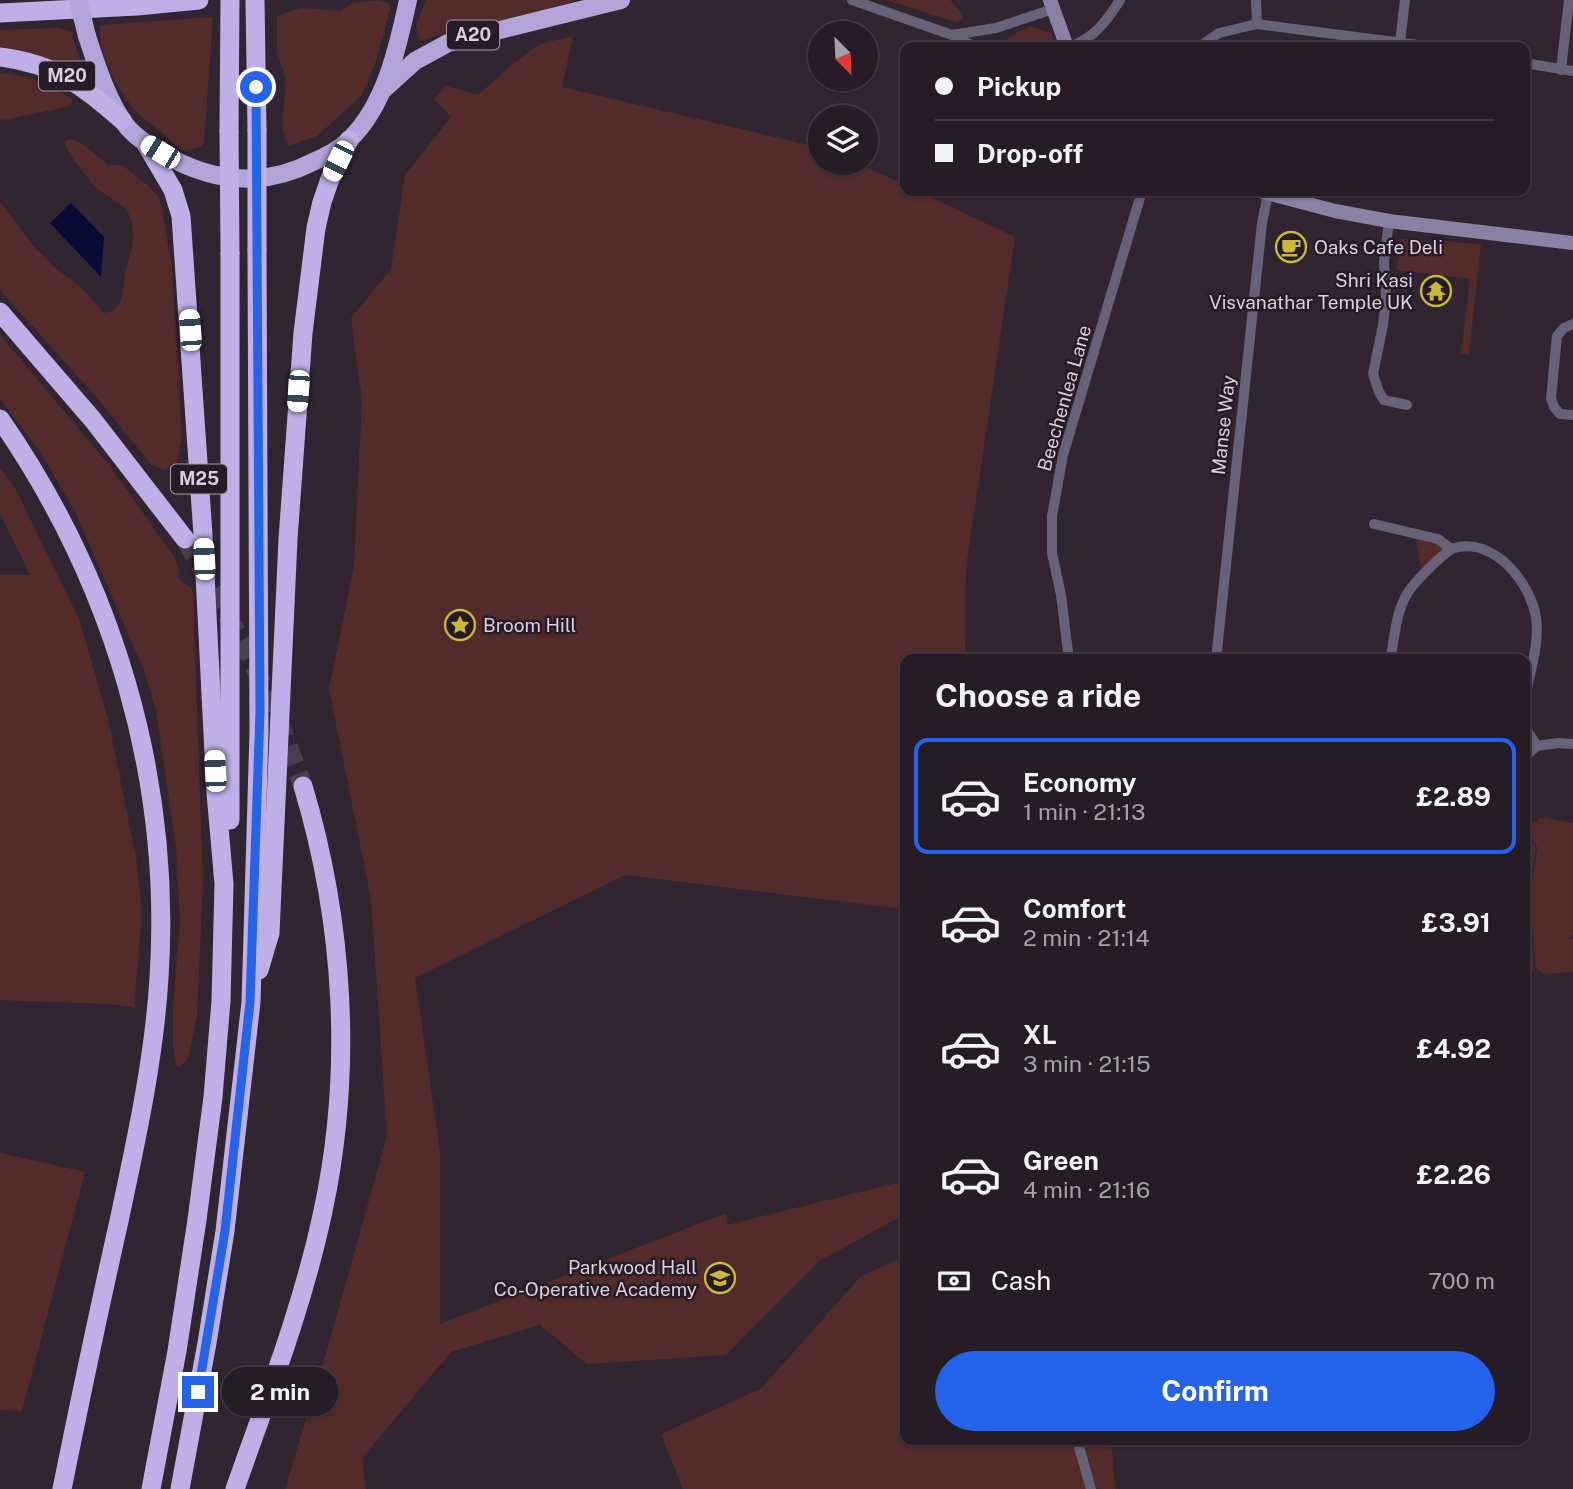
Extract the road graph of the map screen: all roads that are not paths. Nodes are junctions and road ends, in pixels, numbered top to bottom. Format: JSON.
{"nodes":[{"id":1,"x":78,"y":0,"type":"edge"},
{"id":2,"x":199,"y":0,"type":"edge"},
{"id":3,"x":230,"y":0,"type":"edge"},
{"id":4,"x":255,"y":0,"type":"edge"},
{"id":5,"x":621,"y":0,"type":"edge"},
{"id":6,"x":852,"y":0,"type":"edge"},
{"id":7,"x":1120,"y":0,"type":"edge"},
{"id":8,"x":1256,"y":0,"type":"edge"},
{"id":9,"x":1405,"y":0,"type":"edge"},
{"id":10,"x":1569,"y":0,"type":"edge"},
{"id":11,"x":407,"y":2,"type":"edge"},
{"id":12,"x":1052,"y":5,"type":"edge"},
{"id":13,"x":0,"y":13,"type":"edge"},
{"id":14,"x":1257,"y":24,"type":"junction"},
{"id":15,"x":952,"y":35,"type":"junction"},
{"id":16,"x":1401,"y":41,"type":"junction"},
{"id":17,"x":965,"y":42,"type":"edge"},
{"id":18,"x":1066,"y":42,"type":"edge"},
{"id":19,"x":1079,"y":42,"type":"edge"},
{"id":20,"x":1206,"y":42,"type":"edge"},
{"id":21,"x":1406,"y":42,"type":"edge"},
{"id":22,"x":0,"y":57,"type":"edge"},
{"id":23,"x":1530,"y":64,"type":"edge"},
{"id":24,"x":1561,"y":70,"type":"junction"},
{"id":25,"x":1573,"y":71,"type":"edge"},
{"id":26,"x":384,"y":89,"type":"junction"},
{"id":27,"x":122,"y":120,"type":"junction"},
{"id":28,"x":349,"y":140,"type":"junction"},
{"id":29,"x":146,"y":144,"type":"junction"},
{"id":30,"x":1141,"y":196,"type":"edge"},
{"id":31,"x":1264,"y":196,"type":"edge"},
{"id":32,"x":1281,"y":196,"type":"edge"},
{"id":33,"x":1389,"y":221,"type":"junction"},
{"id":34,"x":1573,"y":243,"type":"edge"},
{"id":35,"x":0,"y":312,"type":"edge"},
{"id":36,"x":1573,"y":324,"type":"edge"},
{"id":37,"x":1407,"y":405,"type":"dead end"},
{"id":38,"x":1573,"y":415,"type":"edge"},
{"id":39,"x":0,"y":419,"type":"edge"},
{"id":40,"x":1374,"y":524,"type":"dead end"},
{"id":41,"x":185,"y":540,"type":"tunnel mouth"},
{"id":42,"x":1451,"y":549,"type":"junction"},
{"id":43,"x":1068,"y":654,"type":"edge"},
{"id":44,"x":1217,"y":654,"type":"edge"},
{"id":45,"x":1391,"y":654,"type":"edge"},
{"id":46,"x":1530,"y":670,"type":"edge"},
{"id":47,"x":1530,"y":735,"type":"edge"},
{"id":48,"x":1573,"y":744,"type":"edge"},
{"id":49,"x":1537,"y":746,"type":"junction"},
{"id":50,"x":1530,"y":752,"type":"edge"},
{"id":51,"x":303,"y":786,"type":"tunnel mouth"},
{"id":52,"x":224,"y":884,"type":"junction"},
{"id":53,"x":250,"y":1002,"type":"junction"},
{"id":54,"x":1078,"y":1445,"type":"edge"},
{"id":55,"x":62,"y":1489,"type":"edge"},
{"id":56,"x":151,"y":1489,"type":"edge"},
{"id":57,"x":180,"y":1489,"type":"edge"},
{"id":58,"x":235,"y":1489,"type":"edge"},
{"id":59,"x":1091,"y":1489,"type":"edge"}],
"edges":[{"from":1,"to":27,"type":"highway","bridge":true},
{"from":2,"to":13,"type":"highway"},
{"from":3,"to":52,"type":"highway","number":"M25","bridge":true},
{"from":4,"to":53,"type":"highway","bridge":true},
{"from":5,"to":26,"type":"highway","number":"A20"},
{"from":6,"to":15,"type":"street"},
{"from":7,"to":19,"type":"street"},
{"from":8,"to":14,"type":"street"},
{"from":9,"to":16,"type":"street"},
{"from":10,"to":24,"type":"street"},
{"from":11,"to":26,"type":"highway"},
{"from":12,"to":15,"type":"street"},
{"from":12,"to":18,"type":"main road"},
{"from":14,"to":16,"type":"street"},
{"from":14,"to":20,"type":"street"},
{"from":15,"to":17,"type":"street"},
{"from":16,"to":21,"type":"street"},
{"from":22,"to":27,"type":"highway","number":"M20"},
{"from":23,"to":24,"type":"street"},
{"from":24,"to":25,"type":"street"},
{"from":26,"to":28,"type":"highway"},
{"from":27,"to":29,"type":"highway"},
{"from":28,"to":29,"type":"highway"},
{"from":28,"to":53,"type":"highway"},
{"from":29,"to":52,"type":"highway","number":"M25"},
{"from":30,"to":43,"type":"street","name":"Beechenlea Lane"},
{"from":31,"to":44,"type":"street","name":"Manse Way"},
{"from":32,"to":33,"type":"main road"},
{"from":33,"to":34,"type":"main road"},
{"from":33,"to":37,"type":"street"},
{"from":35,"to":41,"type":"highway"},
{"from":36,"to":38,"type":"street"},
{"from":39,"to":55,"type":"highway"},
{"from":40,"to":42,"type":"street"},
{"from":42,"to":45,"type":"street"},
{"from":42,"to":46,"type":"street"},
{"from":47,"to":49,"type":"street"},
{"from":48,"to":49,"type":"street"},
{"from":49,"to":50,"type":"street"},
{"from":51,"to":58,"type":"highway"},
{"from":52,"to":56,"type":"highway","number":"M25"},
{"from":53,"to":57,"type":"highway"},
{"from":54,"to":59,"type":"street"}]}
